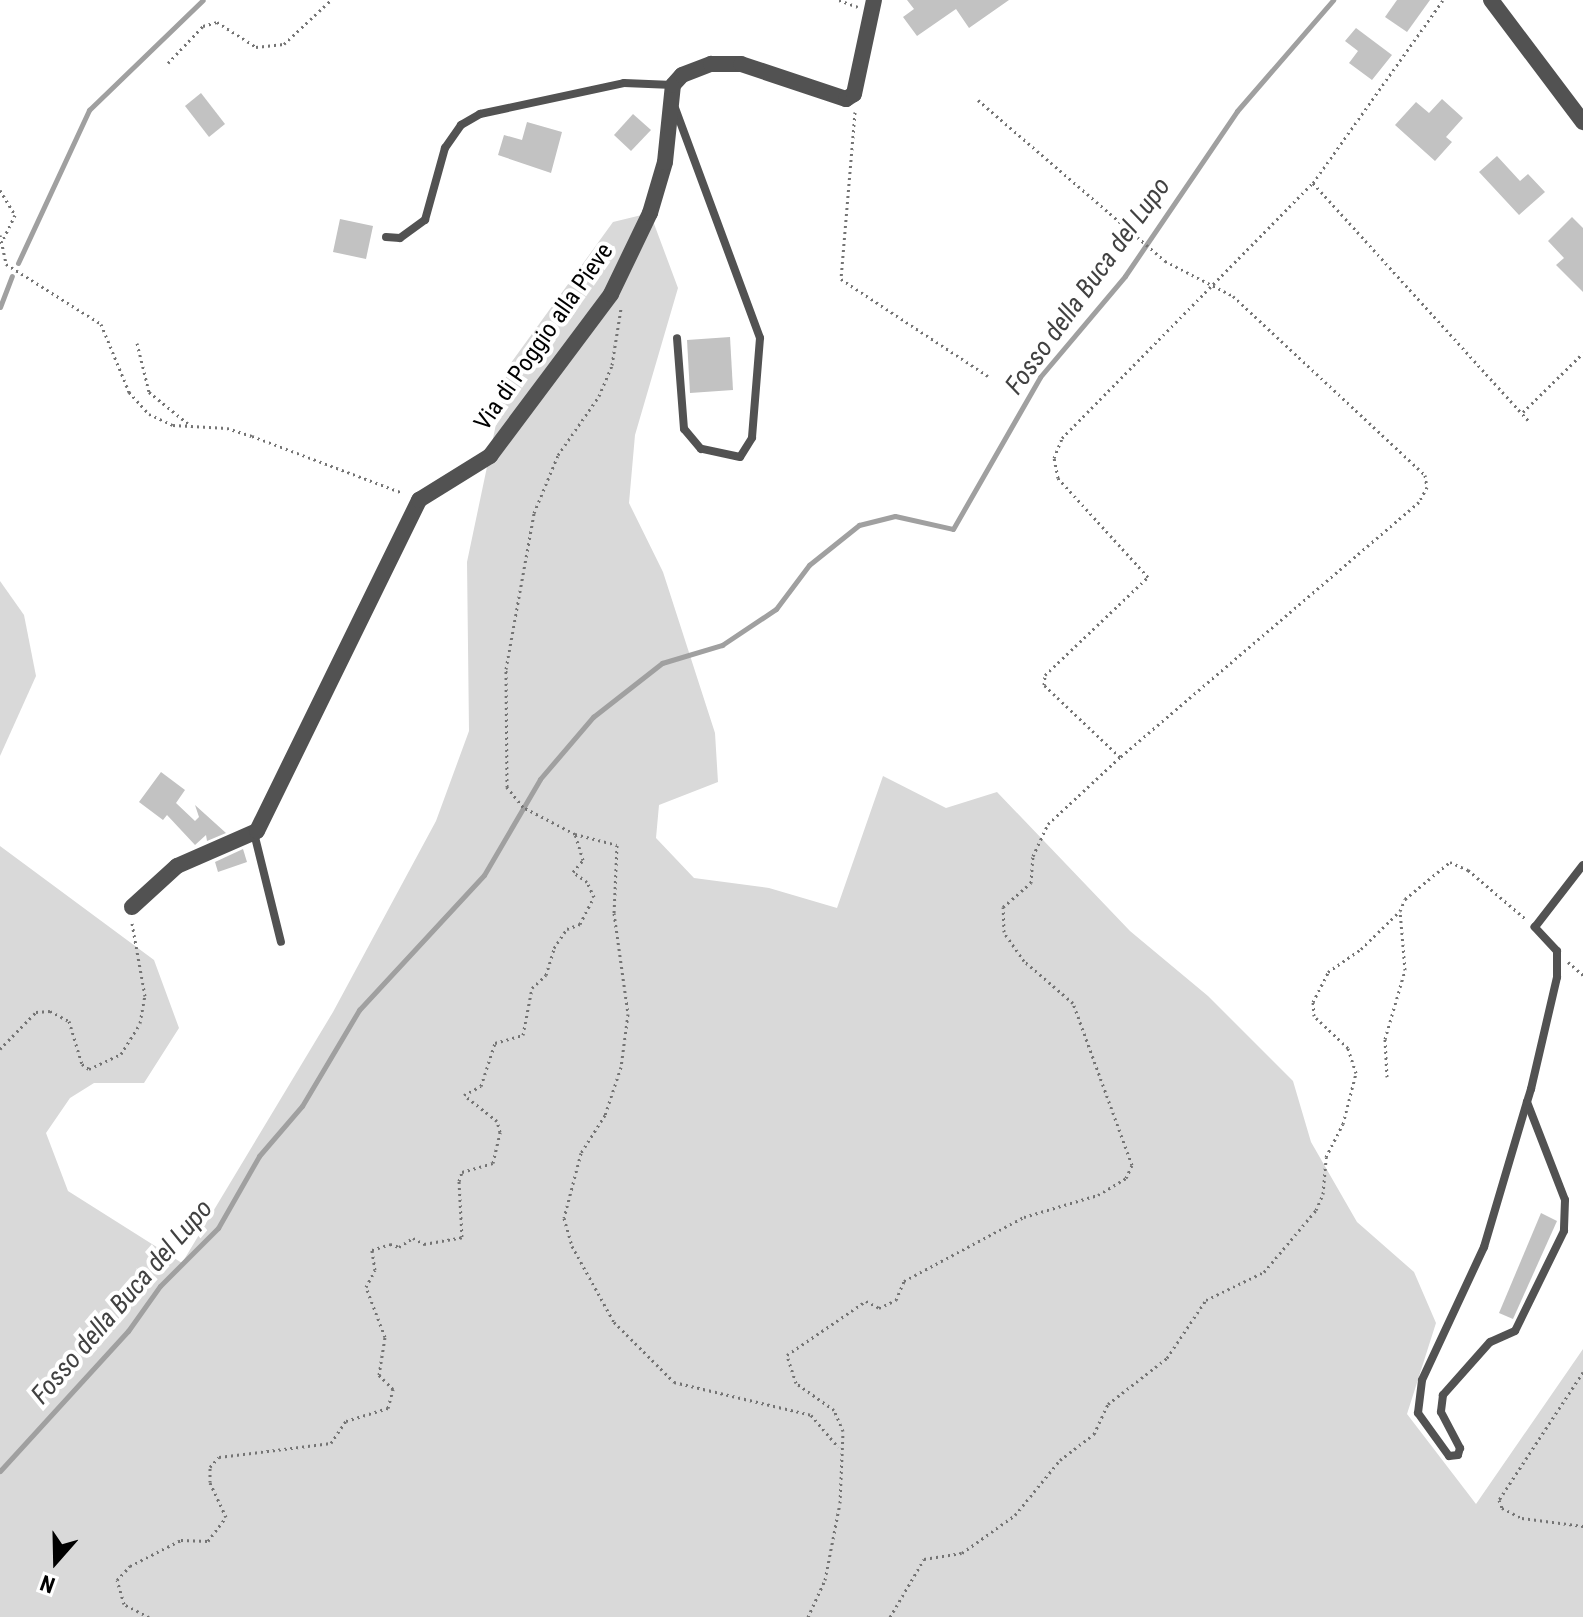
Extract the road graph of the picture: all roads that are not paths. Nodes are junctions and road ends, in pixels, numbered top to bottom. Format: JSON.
{"nodes":[{"id":1,"x":874,"y":0,"type":"edge"},
{"id":2,"x":1491,"y":0,"type":"edge"},
{"id":3,"x":672,"y":93,"type":"junction"},
{"id":4,"x":1583,"y":122,"type":"edge"},
{"id":5,"x":386,"y":237,"type":"dead end"},
{"id":6,"x":677,"y":338,"type":"dead end"},
{"id":7,"x":254,"y":833,"type":"junction"},
{"id":8,"x":1583,"y":865,"type":"edge"},
{"id":9,"x":132,"y":907,"type":"road end"},
{"id":10,"x":281,"y":942,"type":"dead end"},
{"id":11,"x":1527,"y":1102,"type":"junction"}],
"edges":[{"from":1,"to":3,"type":"street"},
{"from":2,"to":4,"type":"street"},
{"from":3,"to":5,"type":"lane"},
{"from":3,"to":6,"type":"lane"},
{"from":3,"to":7,"type":"street","name":"Via di Poggio alla Pieve"},
{"from":7,"to":9,"type":"street"},
{"from":7,"to":10,"type":"lane"},
{"from":8,"to":11,"type":"lane"},
{"from":11,"to":11,"type":"lane"}]}
